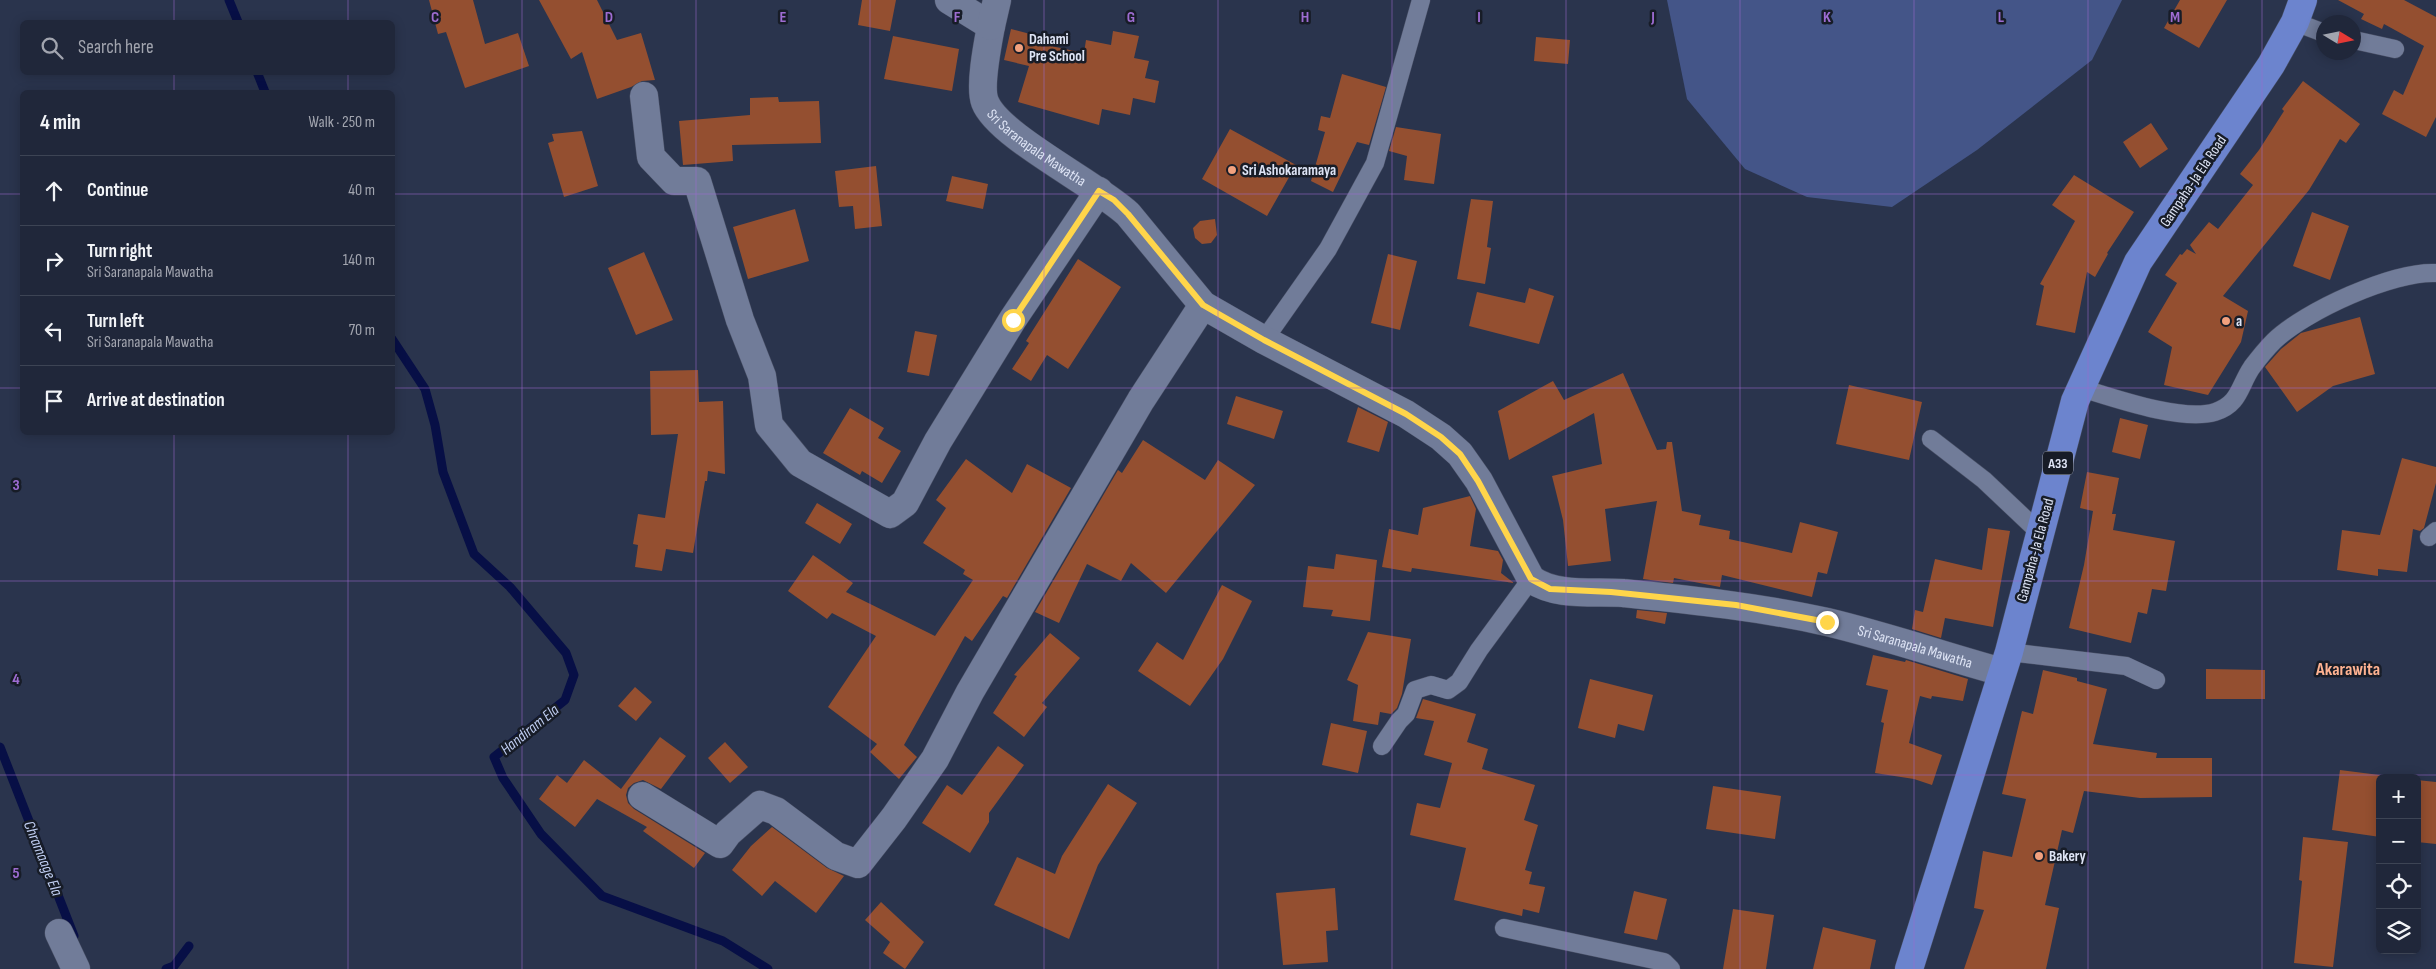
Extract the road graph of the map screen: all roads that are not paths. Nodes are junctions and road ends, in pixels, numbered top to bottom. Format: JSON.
{"nodes":[{"id":1,"x":949,"y":0,"type":"edge"},
{"id":2,"x":997,"y":0,"type":"edge"},
{"id":3,"x":1421,"y":0,"type":"edge"},
{"id":4,"x":2299,"y":11,"type":"edge"},
{"id":5,"x":991,"y":26,"type":"junction"},
{"id":6,"x":2316,"y":26,"type":"edge"},
{"id":7,"x":2361,"y":42,"type":"edge"},
{"id":8,"x":2395,"y":49,"type":"dead end"},
{"id":9,"x":644,"y":96,"type":"dead end"},
{"id":10,"x":1099,"y":191,"type":"junction"},
{"id":11,"x":2436,"y":273,"type":"edge"},
{"id":12,"x":1203,"y":305,"type":"junction"},
{"id":13,"x":1264,"y":340,"type":"junction"},
{"id":14,"x":2081,"y":388,"type":"junction"},
{"id":15,"x":1930,"y":439,"type":"dead end"},
{"id":16,"x":2039,"y":532,"type":"junction"},
{"id":17,"x":1531,"y":579,"type":"junction"},
{"id":18,"x":2006,"y":662,"type":"junction"},
{"id":19,"x":2156,"y":680,"type":"dead end"},
{"id":20,"x":1382,"y":746,"type":"dead end"},
{"id":21,"x":642,"y":796,"type":"dead end"},
{"id":22,"x":1504,"y":928,"type":"dead end"},
{"id":23,"x":59,"y":933,"type":"dead end"},
{"id":24,"x":76,"y":969,"type":"edge"},
{"id":25,"x":1671,"y":969,"type":"edge"},
{"id":26,"x":1909,"y":969,"type":"edge"}],
"edges":[{"from":1,"to":5,"type":"street"},
{"from":2,"to":5,"type":"street","name":"Sri Saranapala Mawatha"},
{"from":3,"to":13,"type":"lane"},
{"from":4,"to":6,"type":"lane"},
{"from":4,"to":14,"type":"highway","name":"Gampaha-Ja Ela Road","number":"A33"},
{"from":5,"to":10,"type":"street","name":"Sri Saranapala Mawatha"},
{"from":7,"to":8,"type":"lane"},
{"from":9,"to":10,"type":"street"},
{"from":10,"to":12,"type":"street","name":"Sri Saranapala Mawatha"},
{"from":11,"to":14,"type":"lane"},
{"from":12,"to":13,"type":"street","name":"Sri Saranapala Mawatha"},
{"from":12,"to":21,"type":"street"},
{"from":13,"to":17,"type":"street","name":"Sri Saranapala Mawatha"},
{"from":14,"to":16,"type":"highway","name":"Gampaha-Ja Ela Road","number":"A33"},
{"from":15,"to":16,"type":"lane"},
{"from":16,"to":18,"type":"highway","name":"Gampaha-Ja Ela Road","number":"A33"},
{"from":17,"to":18,"type":"street","name":"Sri Saranapala Mawatha"},
{"from":17,"to":20,"type":"lane"},
{"from":18,"to":19,"type":"lane"},
{"from":18,"to":26,"type":"highway","name":"Gampaha-Ja Ela Road","number":"A33"},
{"from":22,"to":25,"type":"lane"},
{"from":23,"to":24,"type":"street"}]}
